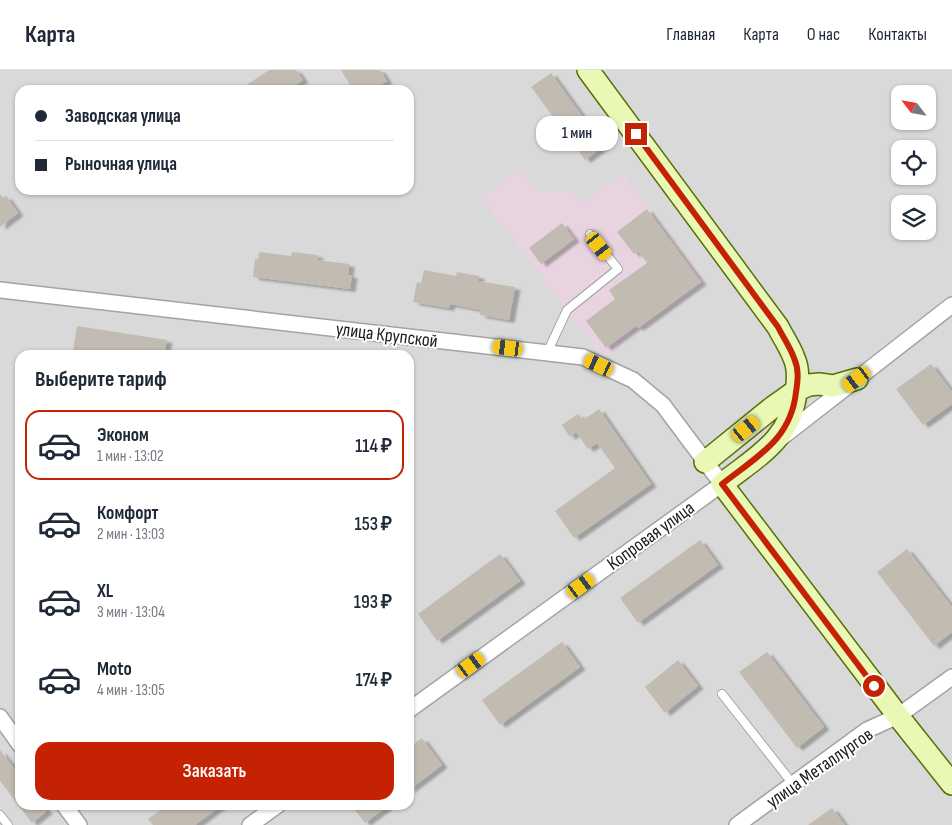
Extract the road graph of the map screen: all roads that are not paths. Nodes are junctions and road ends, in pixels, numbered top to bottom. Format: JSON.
{"nodes":[{"id":1,"x":588,"y":70,"type":"edge"},
{"id":2,"x":590,"y":234,"type":"dead end"},
{"id":3,"x":0,"y":290,"type":"edge"},
{"id":4,"x":952,"y":305,"type":"edge"},
{"id":5,"x":788,"y":345,"type":"junction"},
{"id":6,"x":547,"y":353,"type":"junction"},
{"id":7,"x":857,"y":379,"type":"junction"},
{"id":8,"x":796,"y":390,"type":"junction"},
{"id":9,"x":773,"y":407,"type":"junction"},
{"id":10,"x":773,"y":444,"type":"junction"},
{"id":11,"x":705,"y":462,"type":"junction"},
{"id":12,"x":722,"y":484,"type":"junction"},
{"id":13,"x":952,"y":677,"type":"edge"},
{"id":14,"x":722,"y":694,"type":"dead end"},
{"id":15,"x":414,"y":706,"type":"edge"},
{"id":16,"x":898,"y":716,"type":"junction"},
{"id":17,"x":0,"y":717,"type":"edge"},
{"id":18,"x":15,"y":738,"type":"edge"},
{"id":19,"x":793,"y":784,"type":"junction"},
{"id":20,"x":952,"y":784,"type":"edge"},
{"id":21,"x":68,"y":810,"type":"edge"},
{"id":22,"x":271,"y":810,"type":"edge"},
{"id":23,"x":0,"y":815,"type":"edge"},
{"id":24,"x":8,"y":825,"type":"edge"},
{"id":25,"x":79,"y":825,"type":"edge"},
{"id":26,"x":250,"y":825,"type":"edge"},
{"id":27,"x":737,"y":825,"type":"edge"}],
"edges":[{"from":1,"to":5,"type":"street"},
{"from":2,"to":6,"type":"lane"},
{"from":3,"to":6,"type":"street","name":"улица Крупской"},
{"from":4,"to":7,"type":"street"},
{"from":5,"to":8,"type":"street"},
{"from":5,"to":9,"type":"street"},
{"from":6,"to":11,"type":"street","name":"улица Крупской"},
{"from":7,"to":8,"type":"street"},
{"from":7,"to":10,"type":"street"},
{"from":8,"to":9,"type":"street"},
{"from":8,"to":10,"type":"street"},
{"from":9,"to":11,"type":"street"},
{"from":10,"to":12,"type":"street"},
{"from":11,"to":12,"type":"street","name":"улица Крупской"},
{"from":12,"to":15,"type":"street","name":"Копровая улица"},
{"from":12,"to":16,"type":"street"},
{"from":13,"to":16,"type":"street","name":"улица Металлургов"},
{"from":14,"to":19,"type":"lane"},
{"from":16,"to":19,"type":"street","name":"улица Металлургов"},
{"from":16,"to":20,"type":"street"},
{"from":17,"to":18,"type":"street"},
{"from":19,"to":27,"type":"street","name":"улица Металлургов"},
{"from":21,"to":25,"type":"street"},
{"from":22,"to":26,"type":"street"},
{"from":23,"to":24,"type":"lane"}]}
